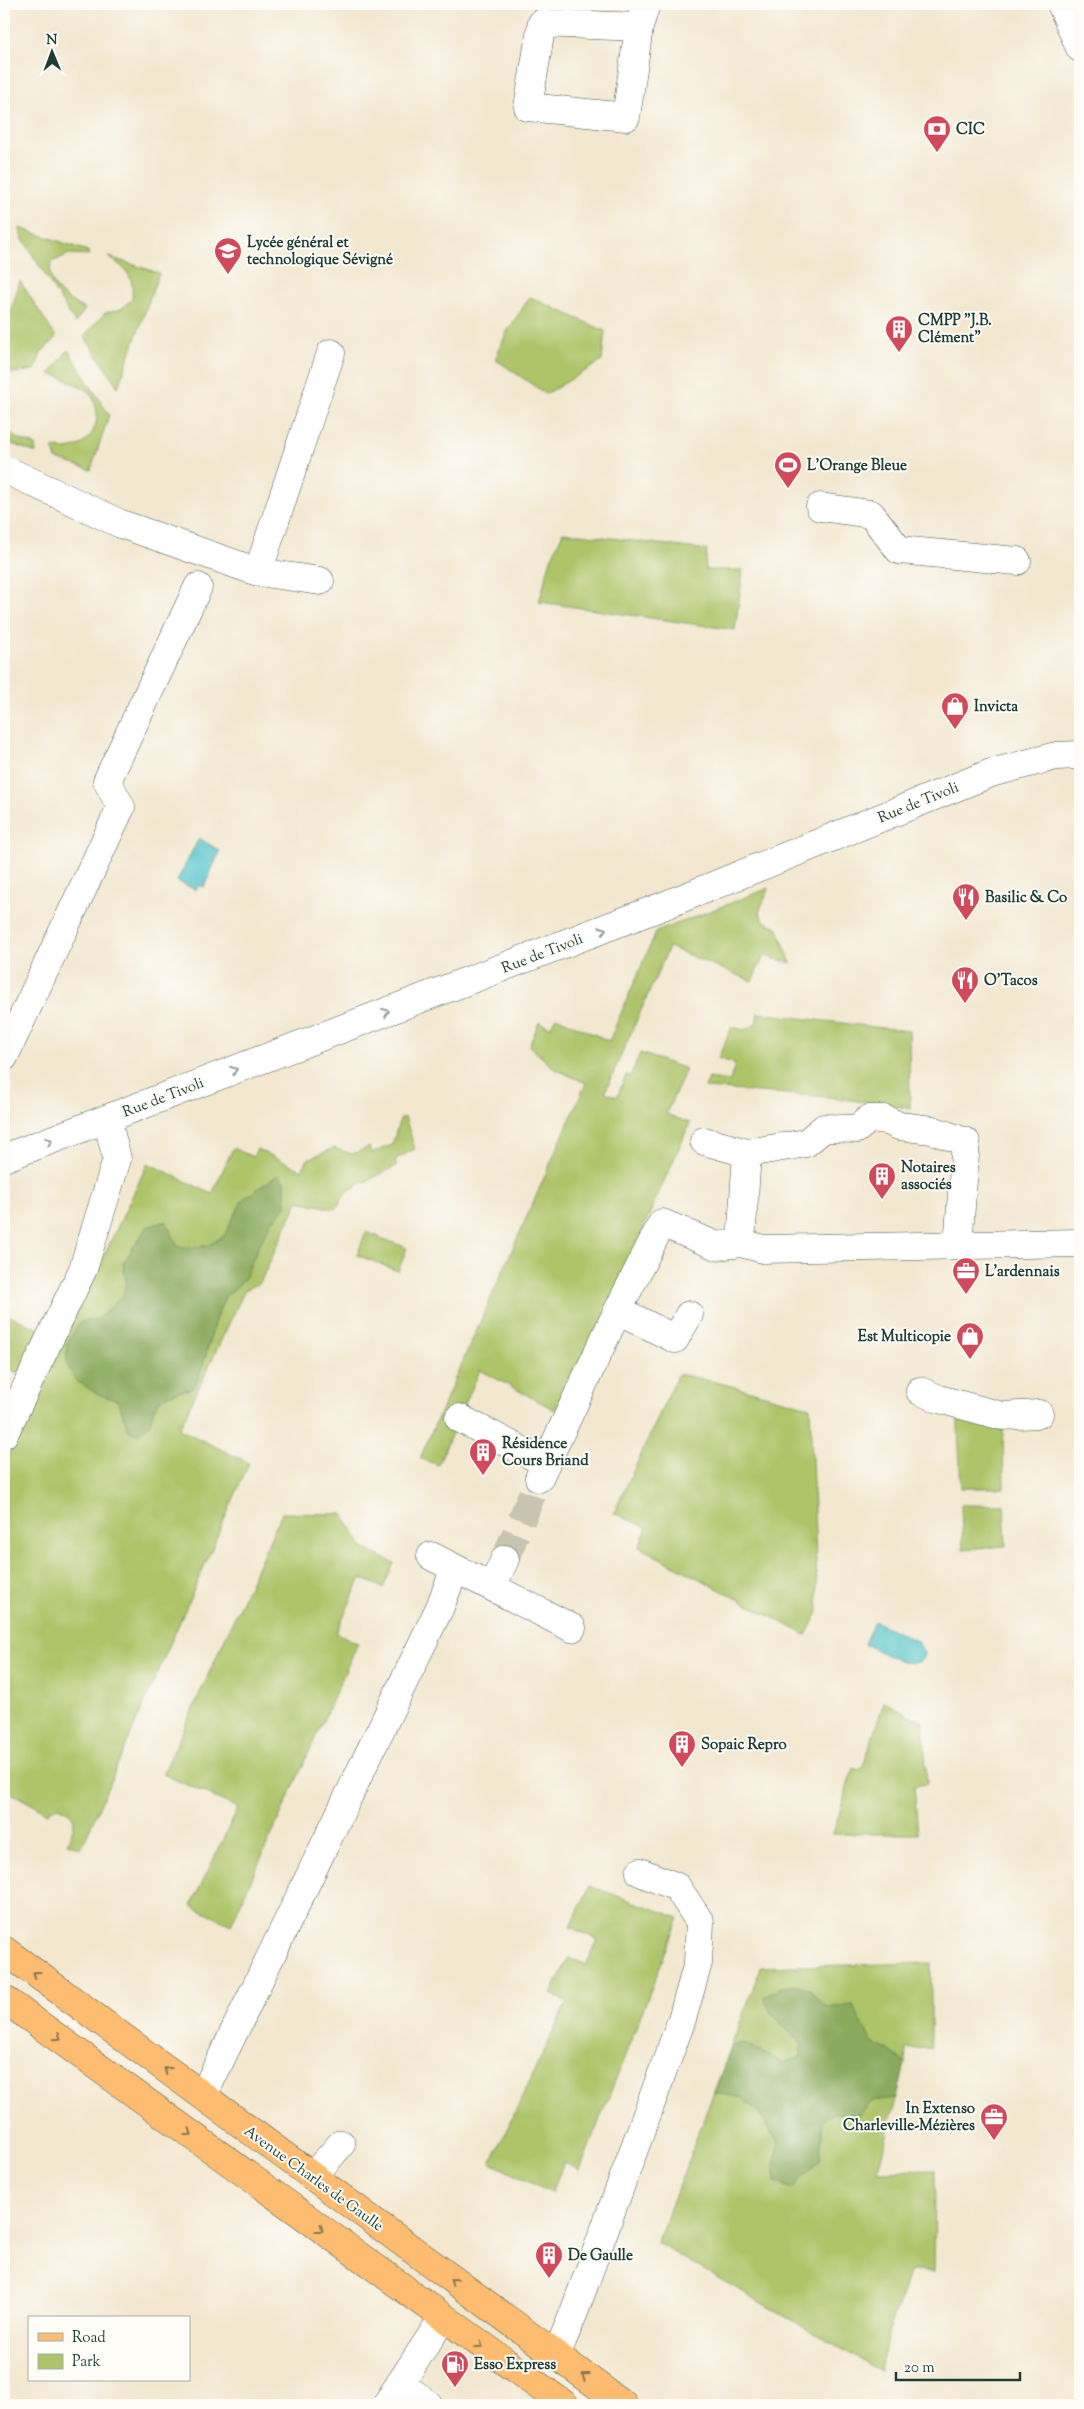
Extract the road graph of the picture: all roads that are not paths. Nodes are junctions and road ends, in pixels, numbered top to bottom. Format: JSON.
{"nodes":[{"id":1,"x":1061,"y":4,"type":"edge"},
{"id":2,"x":1080,"y":4,"type":"edge"},
{"id":3,"x":642,"y":16,"type":"edge"},
{"id":4,"x":1080,"y":32,"type":"edge"},
{"id":5,"x":1080,"y":48,"type":"edge"},
{"id":6,"x":331,"y":353,"type":"dead end"},
{"id":7,"x":4,"y":469,"type":"edge"},
{"id":8,"x":820,"y":507,"type":"dead end"},
{"id":9,"x":1017,"y":561,"type":"dead end"},
{"id":10,"x":258,"y":572,"type":"junction"},
{"id":11,"x":320,"y":580,"type":"dead end"},
{"id":12,"x":198,"y":588,"type":"dead end"},
{"id":13,"x":1080,"y":754,"type":"edge"},
{"id":14,"x":4,"y":1057,"type":"edge"},
{"id":15,"x":107,"y":1119,"type":"junction"},
{"id":16,"x":704,"y":1141,"type":"dead end"},
{"id":17,"x":747,"y":1152,"type":"junction"},
{"id":18,"x":4,"y":1158,"type":"edge"},
{"id":19,"x":741,"y":1242,"type":"junction"},
{"id":20,"x":1080,"y":1243,"type":"edge"},
{"id":21,"x":958,"y":1245,"type":"junction"},
{"id":22,"x":618,"y":1310,"type":"junction"},
{"id":23,"x":689,"y":1315,"type":"dead end"},
{"id":24,"x":920,"y":1391,"type":"dead end"},
{"id":25,"x":1039,"y":1414,"type":"dead end"},
{"id":26,"x":459,"y":1418,"type":"dead end"},
{"id":27,"x":4,"y":1434,"type":"edge"},
{"id":28,"x":431,"y":1556,"type":"dead end"},
{"id":29,"x":505,"y":1559,"type":"tunnel mouth"},
{"id":30,"x":455,"y":1568,"type":"junction"},
{"id":31,"x":492,"y":1587,"type":"junction"},
{"id":32,"x":572,"y":1628,"type":"dead end"},
{"id":33,"x":640,"y":1872,"type":"dead end"},
{"id":34,"x":4,"y":1950,"type":"edge"},
{"id":35,"x":4,"y":1999,"type":"edge"},
{"id":36,"x":203,"y":2096,"type":"junction"},
{"id":37,"x":342,"y":2144,"type":"dead end"},
{"id":38,"x":312,"y":2177,"type":"junction"},
{"id":39,"x":443,"y":2318,"type":"junction"},
{"id":40,"x":556,"y":2356,"type":"junction"},
{"id":41,"x":400,"y":2383,"type":"junction"},
{"id":42,"x":428,"y":2404,"type":"edge"},
{"id":43,"x":386,"y":2405,"type":"edge"},
{"id":44,"x":565,"y":2405,"type":"edge"},
{"id":45,"x":624,"y":2405,"type":"edge"}],
"edges":[{"from":1,"to":5,"type":"street"},
{"from":2,"to":4,"type":"street"},
{"from":3,"to":3,"type":"street"},
{"from":6,"to":10,"type":"street"},
{"from":7,"to":10,"type":"street"},
{"from":8,"to":9,"type":"street"},
{"from":10,"to":11,"type":"street"},
{"from":12,"to":14,"type":"street"},
{"from":15,"to":13,"type":"street","name":"Rue de Tivoli","one_way":true},
{"from":18,"to":15,"type":"street","name":"Rue de Tivoli","one_way":true},
{"from":15,"to":27,"type":"street"},
{"from":16,"to":17,"type":"street"},
{"from":17,"to":19,"type":"street"},
{"from":17,"to":21,"type":"street"},
{"from":19,"to":21,"type":"street"},
{"from":19,"to":22,"type":"street"},
{"from":20,"to":21,"type":"street"},
{"from":22,"to":23,"type":"street"},
{"from":22,"to":26,"type":"street"},
{"from":24,"to":25,"type":"street"},
{"from":28,"to":30,"type":"street"},
{"from":29,"to":31,"type":"street"},
{"from":30,"to":31,"type":"street"},
{"from":30,"to":36,"type":"street"},
{"from":31,"to":32,"type":"street"},
{"from":33,"to":40,"type":"street"},
{"from":36,"to":34,"type":"main road","name":"Avenue Charles de Gaulle","one_way":true},
{"from":35,"to":39,"type":"main road","one_way":true},
{"from":36,"to":38,"type":"main road","name":"Avenue Charles de Gaulle"},
{"from":37,"to":38,"type":"street"},
{"from":40,"to":38,"type":"main road","name":"Avenue Charles de Gaulle","one_way":true},
{"from":39,"to":41,"type":"street"},
{"from":39,"to":44,"type":"main road","one_way":true},
{"from":45,"to":40,"type":"main road","name":"Avenue Charles de Gaulle","one_way":true},
{"from":41,"to":42,"type":"street"},
{"from":41,"to":43,"type":"street"}]}
